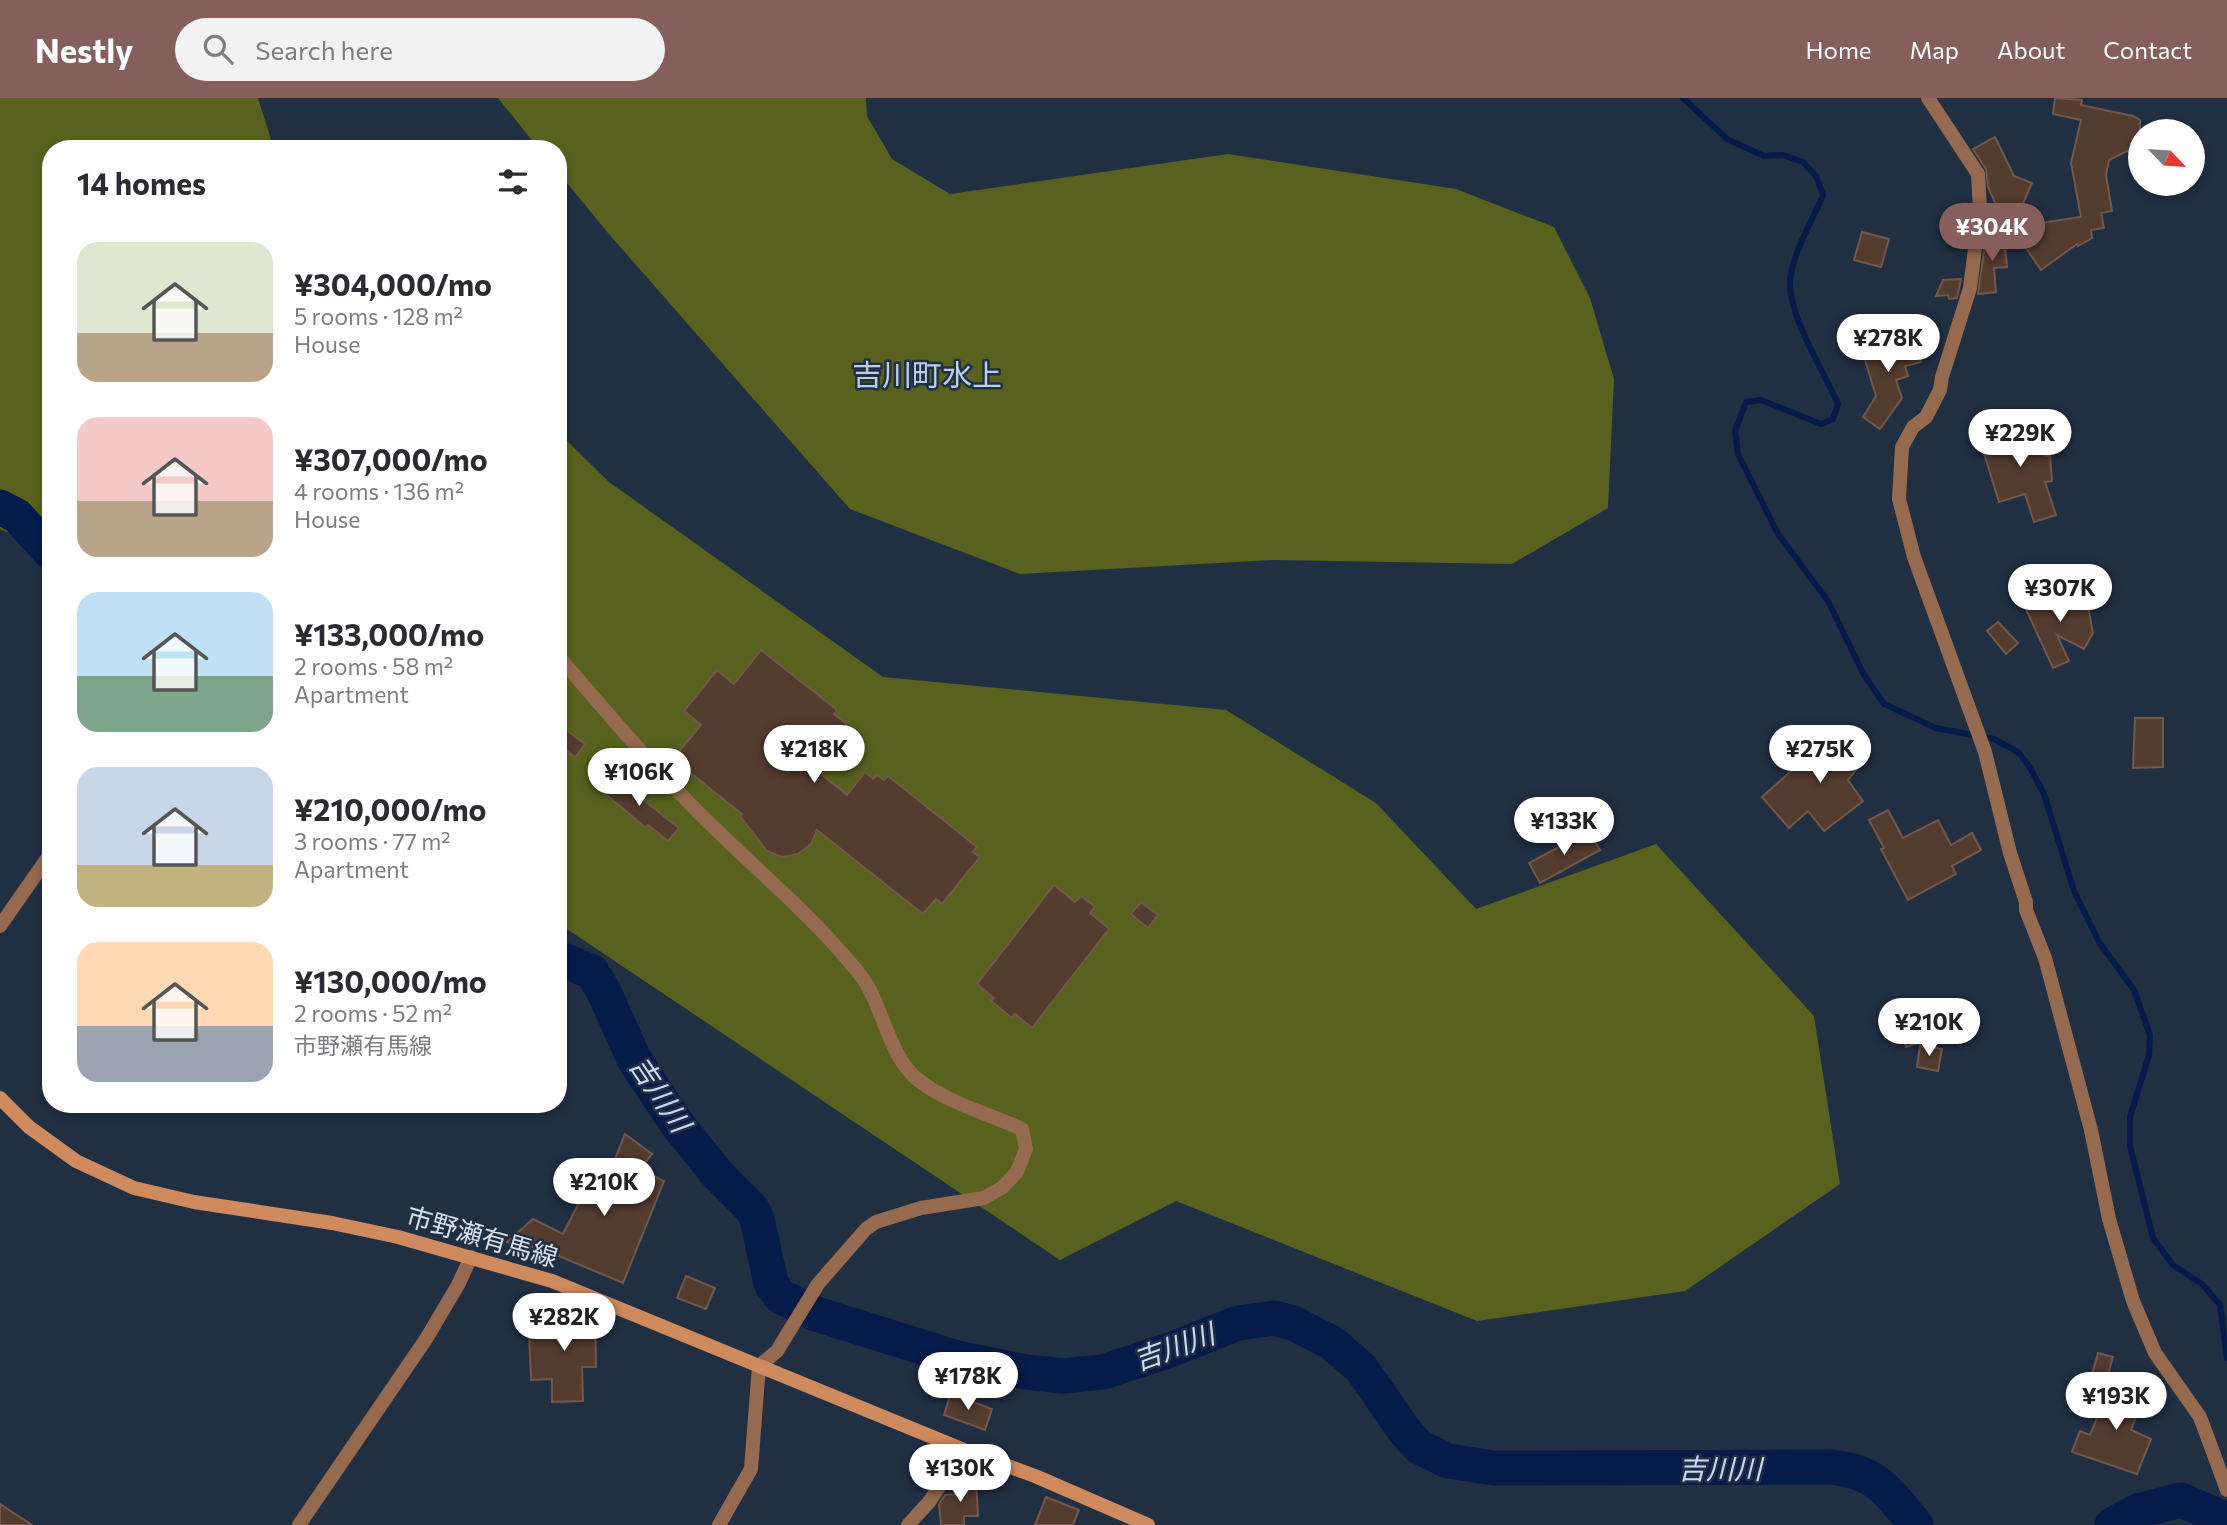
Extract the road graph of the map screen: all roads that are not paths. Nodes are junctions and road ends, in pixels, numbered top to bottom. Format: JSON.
{"nodes":[{"id":1,"x":1927,"y":98,"type":"edge"},
{"id":2,"x":567,"y":666,"type":"edge"},
{"id":3,"x":42,"y":866,"type":"edge"},
{"id":4,"x":0,"y":926,"type":"edge"},
{"id":5,"x":0,"y":1098,"type":"edge"},
{"id":6,"x":471,"y":1257,"type":"junction"},
{"id":7,"x":759,"y":1366,"type":"junction"},
{"id":8,"x":964,"y":1450,"type":"junction"},
{"id":9,"x":2227,"y":1490,"type":"edge"},
{"id":10,"x":299,"y":1525,"type":"edge"},
{"id":11,"x":719,"y":1525,"type":"edge"},
{"id":12,"x":908,"y":1525,"type":"edge"},
{"id":13,"x":1147,"y":1525,"type":"edge"}],
"edges":[{"from":1,"to":9,"type":"street"},
{"from":2,"to":7,"type":"street"},
{"from":3,"to":4,"type":"street"},
{"from":5,"to":6,"type":"main road","name":"市野瀬有馬線"},
{"from":6,"to":7,"type":"main road","name":"市野瀬有馬線"},
{"from":6,"to":10,"type":"street"},
{"from":7,"to":8,"type":"main road","name":"市野瀬有馬線"},
{"from":7,"to":11,"type":"street"},
{"from":8,"to":12,"type":"street"},
{"from":8,"to":13,"type":"main road","name":"市野瀬有馬線"}]}
